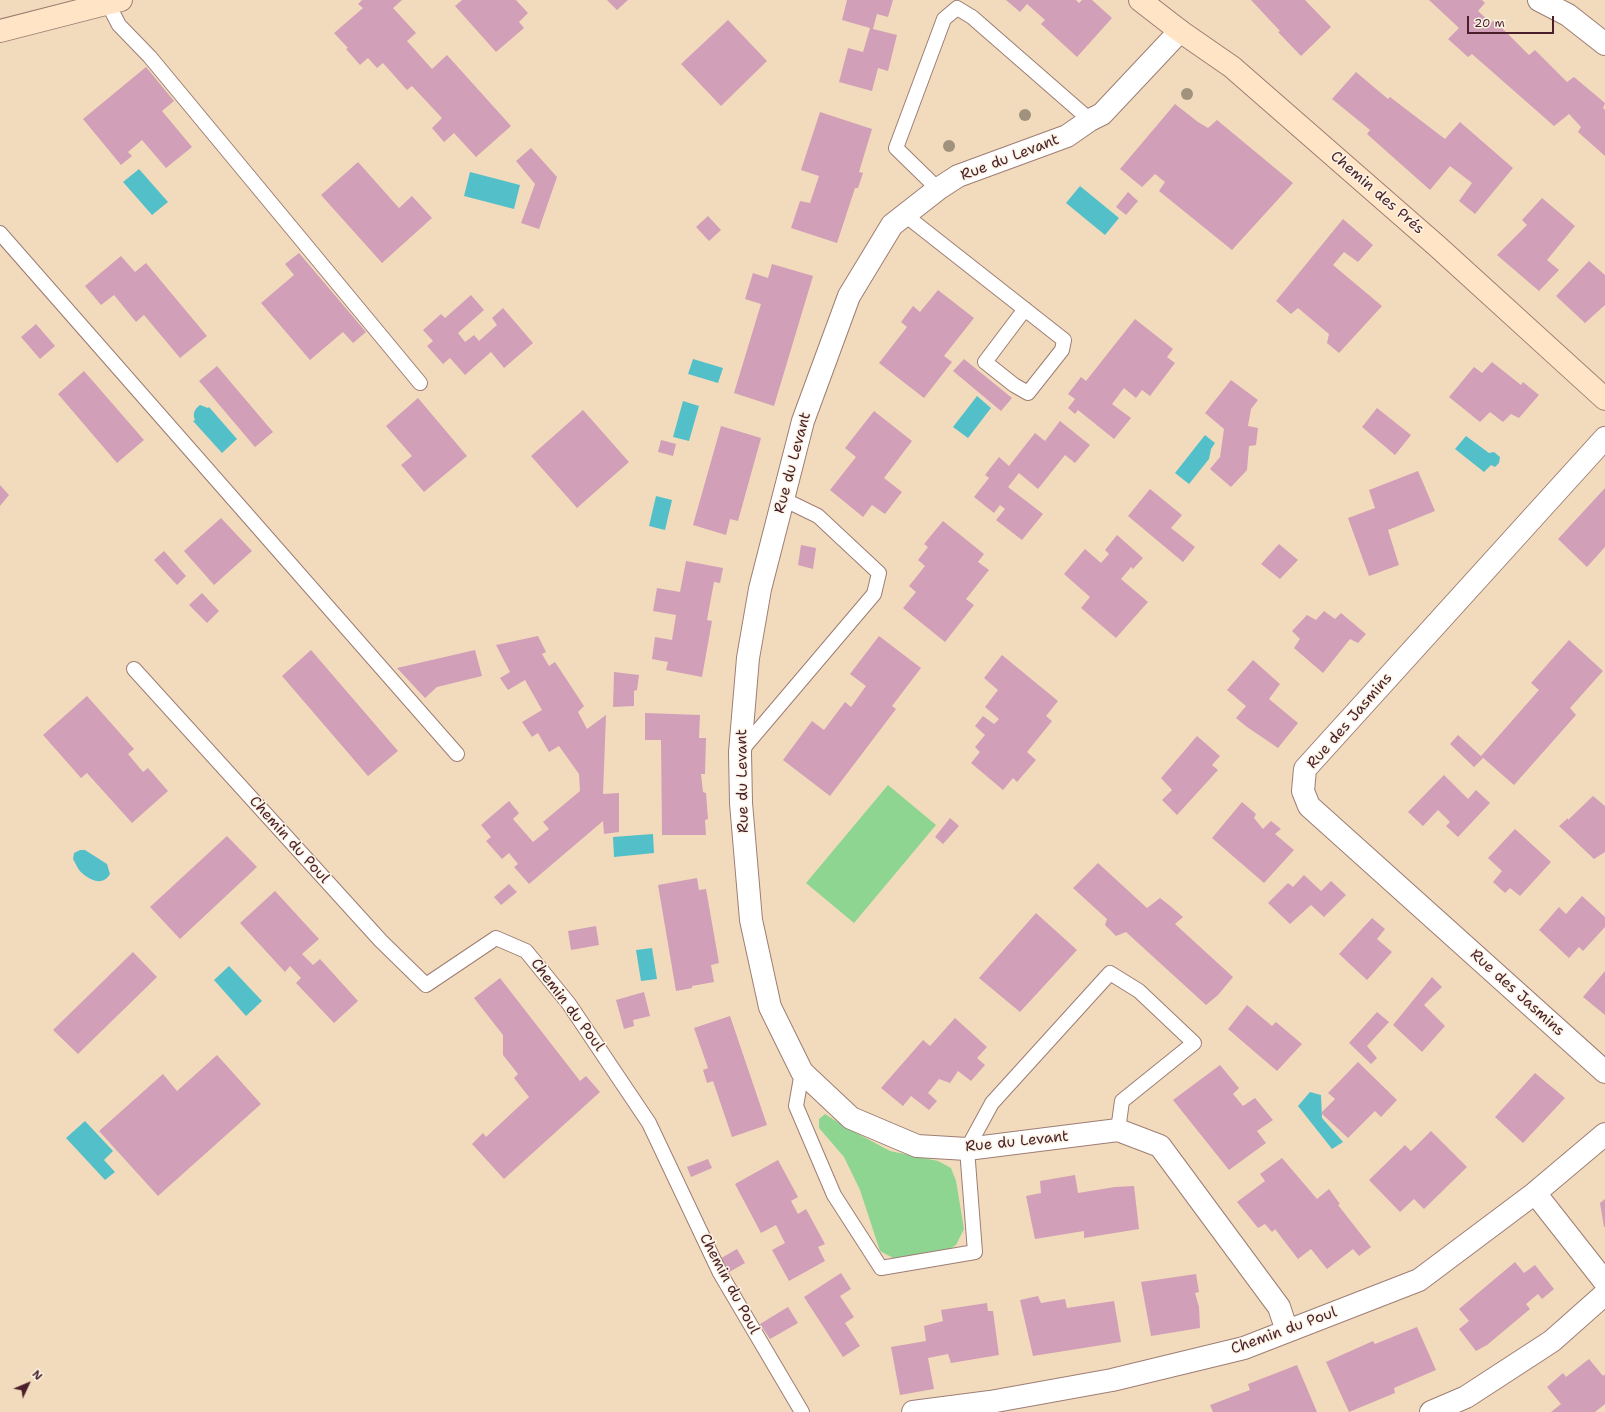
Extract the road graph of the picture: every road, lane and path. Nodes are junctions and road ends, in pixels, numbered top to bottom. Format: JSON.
{"nodes":[{"id":1,"x":1140,"y":0,"type":"edge"},
{"id":2,"x":1539,"y":0,"type":"edge"},
{"id":3,"x":114,"y":2,"type":"edge"},
{"id":4,"x":0,"y":31,"type":"edge"},
{"id":5,"x":1180,"y":31,"type":"junction"},
{"id":6,"x":1605,"y":44,"type":"edge"},
{"id":7,"x":1090,"y":120,"type":"junction"},
{"id":8,"x":938,"y":189,"type":"junction"},
{"id":9,"x":906,"y":215,"type":"junction"},
{"id":10,"x":0,"y":233,"type":"edge"},
{"id":11,"x":1025,"y":309,"type":"junction"},
{"id":12,"x":420,"y":383,"type":"dead end"},
{"id":13,"x":1605,"y":399,"type":"edge"},
{"id":14,"x":1605,"y":438,"type":"edge"},
{"id":15,"x":783,"y":499,"type":"junction"},
{"id":16,"x":134,"y":669,"type":"dead end"},
{"id":17,"x":740,"y":752,"type":"junction"},
{"id":18,"x":457,"y":754,"type":"dead end"},
{"id":19,"x":802,"y":1072,"type":"junction"},
{"id":20,"x":1605,"y":1072,"type":"edge"},
{"id":21,"x":1118,"y":1130,"type":"junction"},
{"id":22,"x":1605,"y":1134,"type":"edge"},
{"id":23,"x":968,"y":1149,"type":"junction"},
{"id":24,"x":1535,"y":1193,"type":"junction"},
{"id":25,"x":1605,"y":1282,"type":"edge"},
{"id":26,"x":1605,"y":1294,"type":"edge"},
{"id":27,"x":1287,"y":1331,"type":"junction"},
{"id":28,"x":992,"y":1407,"type":"edge"},
{"id":29,"x":802,"y":1412,"type":"edge"},
{"id":30,"x":913,"y":1412,"type":"edge"},
{"id":31,"x":1431,"y":1412,"type":"edge"}],
"edges":[{"from":1,"to":5,"type":"street","name":"Chemin des Prés"},
{"from":2,"to":6,"type":"street"},
{"from":3,"to":4,"type":"street"},
{"from":3,"to":12,"type":"lane"},
{"from":5,"to":7,"type":"street","name":"Rue du Levant"},
{"from":5,"to":13,"type":"street","name":"Chemin des Prés"},
{"from":7,"to":8,"type":"street","name":"Rue du Levant"},
{"from":7,"to":8,"type":"lane"},
{"from":8,"to":9,"type":"street","name":"Rue du Levant"},
{"from":9,"to":11,"type":"lane"},
{"from":9,"to":15,"type":"street","name":"Rue du Levant"},
{"from":10,"to":18,"type":"lane"},
{"from":11,"to":11,"type":"lane"},
{"from":14,"to":20,"type":"street","name":"Rue des Jasmins"},
{"from":15,"to":17,"type":"street","name":"Rue du Levant"},
{"from":15,"to":17,"type":"lane"},
{"from":16,"to":29,"type":"lane","name":"Chemin du Poul"},
{"from":17,"to":19,"type":"street","name":"Rue du Levant"},
{"from":19,"to":23,"type":"street","name":"Rue du Levant"},
{"from":19,"to":23,"type":"lane"},
{"from":21,"to":23,"type":"street","name":"Rue du Levant"},
{"from":21,"to":23,"type":"lane"},
{"from":21,"to":27,"type":"street","name":"Rue du Levant"},
{"from":22,"to":24,"type":"street","name":"Chemin du Poul"},
{"from":24,"to":25,"type":"street"},
{"from":24,"to":27,"type":"street","name":"Chemin du Poul"},
{"from":26,"to":31,"type":"street"},
{"from":27,"to":28,"type":"street","name":"Chemin du Poul"},
{"from":28,"to":30,"type":"street","name":"Chemin du Poul"}]}
